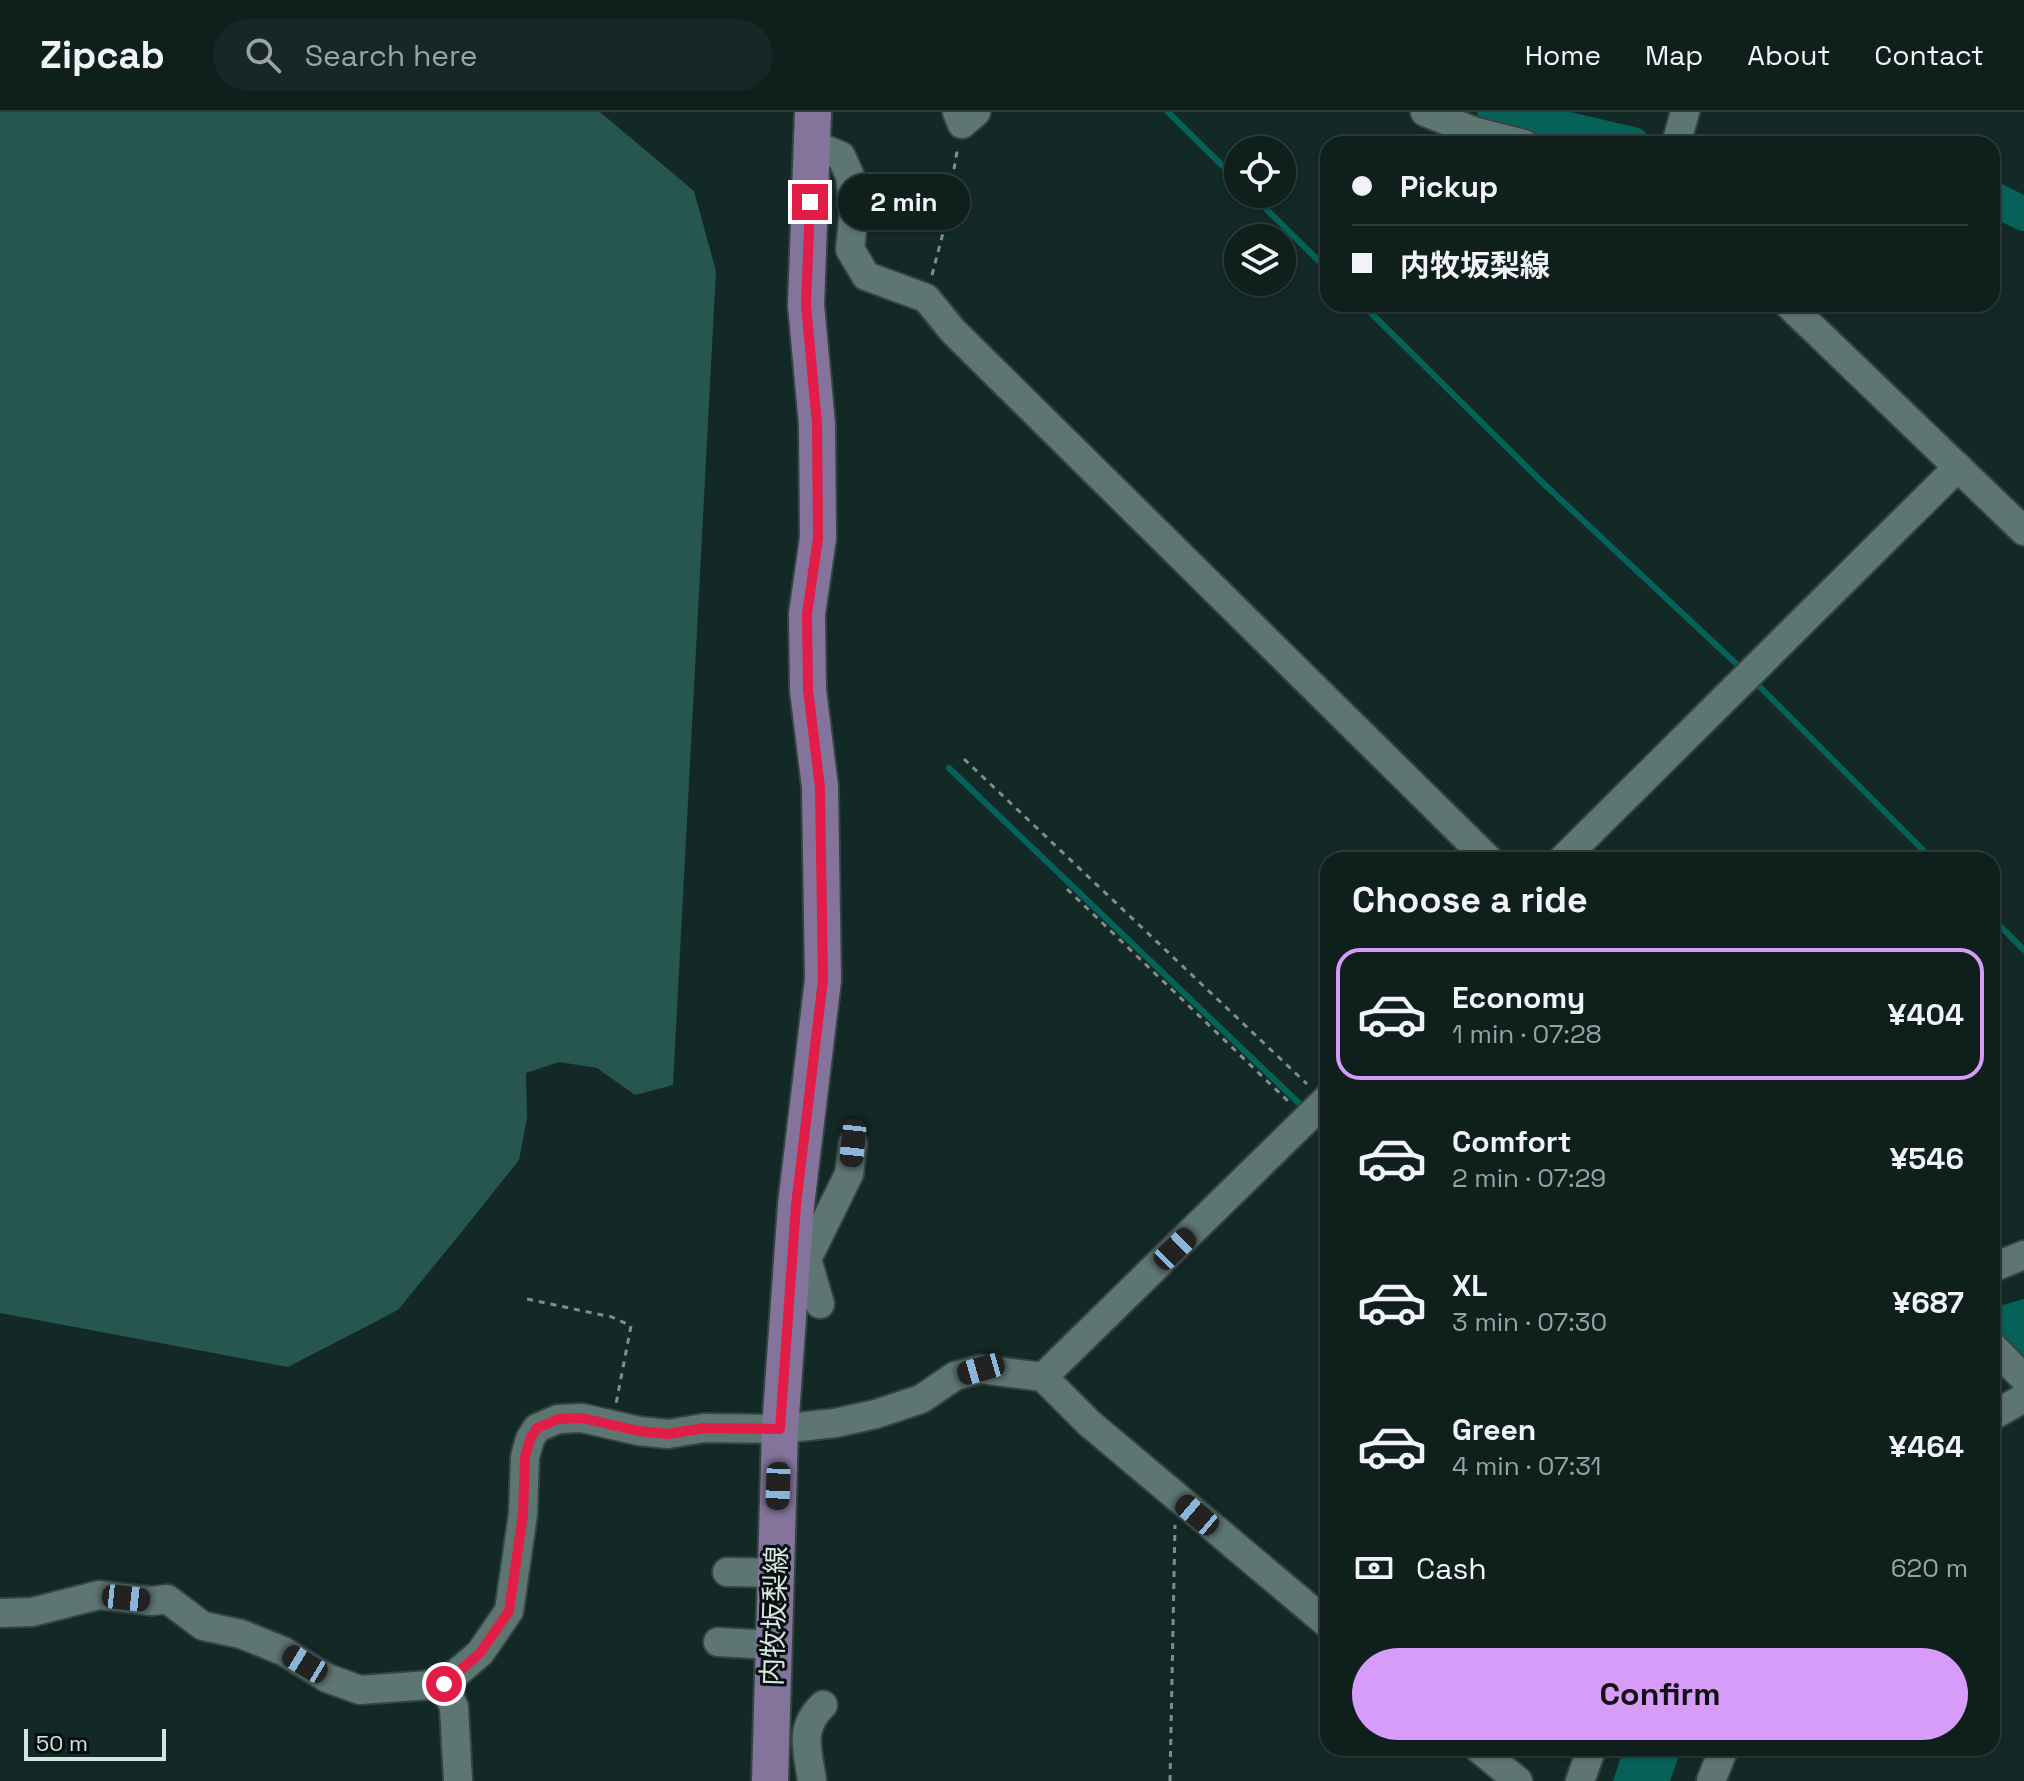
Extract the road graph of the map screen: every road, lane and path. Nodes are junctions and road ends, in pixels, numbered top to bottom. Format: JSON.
{"nodes":[{"id":1,"x":1425,"y":112,"type":"edge"},
{"id":2,"x":1685,"y":112,"type":"edge"},
{"id":3,"x":965,"y":116,"type":"edge"},
{"id":4,"x":812,"y":128,"type":"edge"},
{"id":5,"x":1493,"y":136,"type":"edge"},
{"id":6,"x":1678,"y":136,"type":"edge"},
{"id":7,"x":926,"y":298,"type":"junction"},
{"id":8,"x":1796,"y":312,"type":"edge"},
{"id":9,"x":1958,"y":467,"type":"junction"},
{"id":10,"x":2024,"y":531,"type":"edge"},
{"id":11,"x":964,"y":759,"type":"dead end"},
{"id":12,"x":1481,"y":852,"type":"edge"},
{"id":13,"x":1570,"y":852,"type":"edge"},
{"id":14,"x":1067,"y":889,"type":"dead end"},
{"id":15,"x":1320,"y":1106,"type":"edge"},
{"id":16,"x":853,"y":1143,"type":"dead end"},
{"id":17,"x":2024,"y":1255,"type":"edge"},
{"id":18,"x":800,"y":1258,"type":"junction"},
{"id":19,"x":2000,"y":1265,"type":"edge"},
{"id":20,"x":527,"y":1299,"type":"dead end"},
{"id":21,"x":820,"y":1304,"type":"dead end"},
{"id":22,"x":2000,"y":1354,"type":"edge"},
{"id":23,"x":1043,"y":1377,"type":"junction"},
{"id":24,"x":2024,"y":1378,"type":"edge"},
{"id":25,"x":2024,"y":1398,"type":"edge"},
{"id":26,"x":2000,"y":1412,"type":"edge"},
{"id":27,"x":612,"y":1423,"type":"junction"},
{"id":28,"x":780,"y":1429,"type":"junction"},
{"id":29,"x":1176,"y":1497,"type":"junction"},
{"id":30,"x":727,"y":1572,"type":"dead end"},
{"id":31,"x":776,"y":1573,"type":"junction"},
{"id":32,"x":0,"y":1613,"type":"edge"},
{"id":33,"x":1320,"y":1617,"type":"edge"},
{"id":34,"x":718,"y":1642,"type":"dead end"},
{"id":35,"x":773,"y":1645,"type":"junction"},
{"id":36,"x":444,"y":1684,"type":"junction"},
{"id":37,"x":823,"y":1705,"type":"dead end"},
{"id":38,"x":1488,"y":1756,"type":"edge"},
{"id":39,"x":1589,"y":1756,"type":"edge"},
{"id":40,"x":1721,"y":1756,"type":"edge"},
{"id":41,"x":458,"y":1781,"type":"edge"},
{"id":42,"x":770,"y":1781,"type":"edge"},
{"id":43,"x":812,"y":1781,"type":"edge"},
{"id":44,"x":1170,"y":1781,"type":"edge"},
{"id":45,"x":1518,"y":1781,"type":"edge"},
{"id":46,"x":1580,"y":1781,"type":"edge"},
{"id":47,"x":1711,"y":1781,"type":"edge"}],
"edges":[{"from":1,"to":5,"type":"street"},
{"from":2,"to":6,"type":"street"},
{"from":3,"to":7,"type":"path"},
{"from":4,"to":7,"type":"street"},
{"from":4,"to":18,"type":"main road","name":"内牧坂梨線"},
{"from":7,"to":12,"type":"street"},
{"from":8,"to":9,"type":"street"},
{"from":9,"to":10,"type":"street"},
{"from":9,"to":13,"type":"street"},
{"from":11,"to":15,"type":"path"},
{"from":14,"to":15,"type":"path"},
{"from":15,"to":23,"type":"street"},
{"from":16,"to":18,"type":"street"},
{"from":17,"to":19,"type":"street"},
{"from":18,"to":21,"type":"street"},
{"from":18,"to":28,"type":"main road","name":"内牧坂梨線"},
{"from":20,"to":27,"type":"path"},
{"from":22,"to":24,"type":"street"},
{"from":23,"to":28,"type":"street"},
{"from":23,"to":29,"type":"street"},
{"from":25,"to":26,"type":"street"},
{"from":27,"to":28,"type":"street"},
{"from":27,"to":36,"type":"street"},
{"from":28,"to":31,"type":"main road","name":"内牧坂梨線"},
{"from":29,"to":33,"type":"street"},
{"from":29,"to":44,"type":"path"},
{"from":30,"to":31,"type":"street"},
{"from":31,"to":35,"type":"main road","name":"内牧坂梨線"},
{"from":32,"to":36,"type":"street"},
{"from":34,"to":35,"type":"street"},
{"from":35,"to":42,"type":"main road","name":"内牧坂梨線"},
{"from":36,"to":41,"type":"street"},
{"from":37,"to":43,"type":"street"},
{"from":38,"to":45,"type":"street"},
{"from":39,"to":46,"type":"street"},
{"from":40,"to":47,"type":"street"}]}
